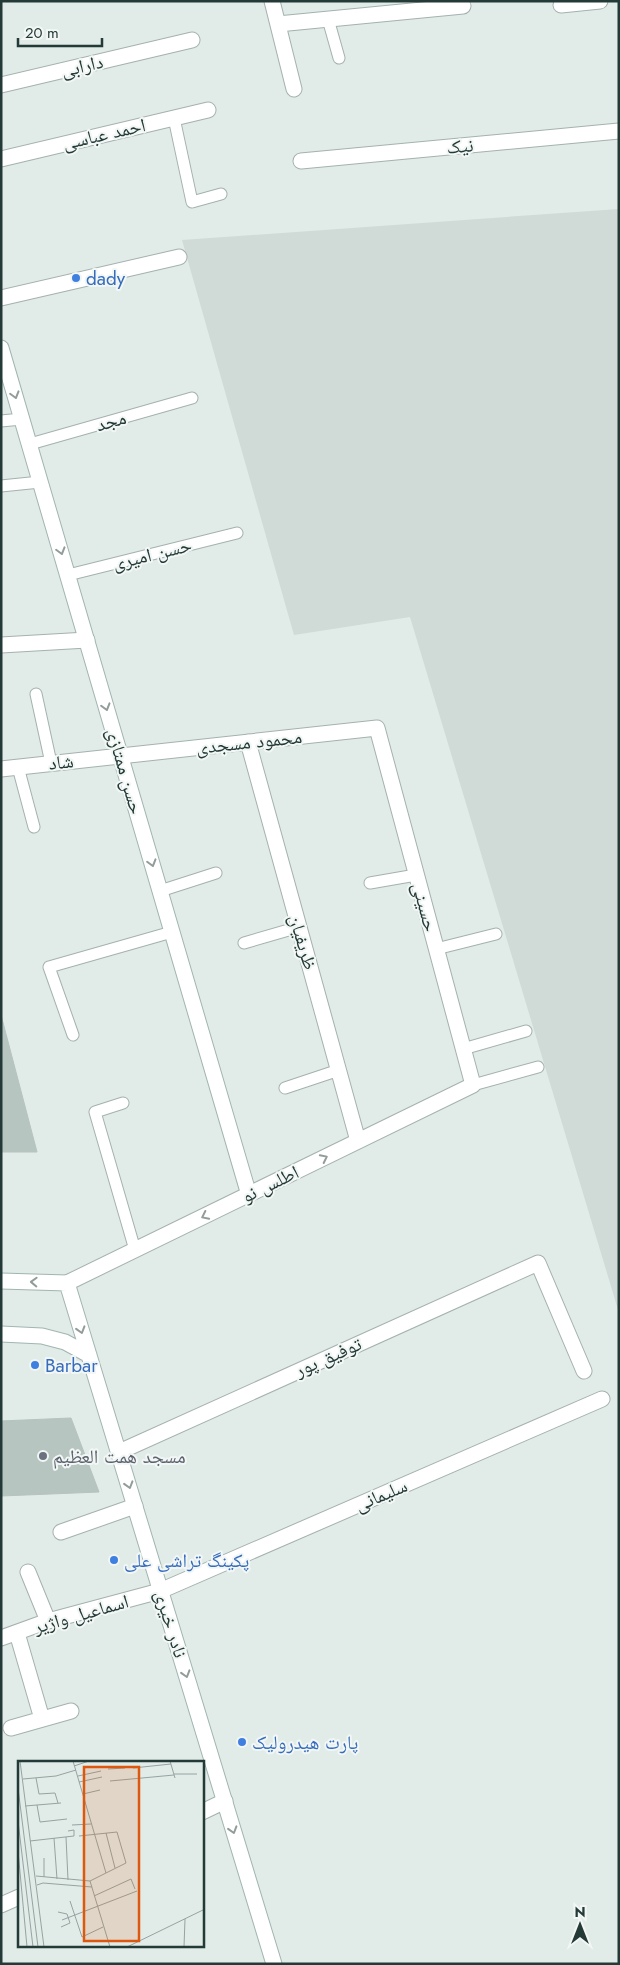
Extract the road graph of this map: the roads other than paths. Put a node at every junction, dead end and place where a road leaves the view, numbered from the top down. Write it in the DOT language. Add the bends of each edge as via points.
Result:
graph roads {
  1 [pos="272,1"];
  2 [pos="600,1"];
  3 [pos="423,5"];
  4 [pos="561,5"];
  5 [pos="463,6"];
  6 [pos="328,19"];
  7 [pos="278,24"];
  8 [pos="192,40"];
  9 [pos="339,58"];
  10 [pos="1,85"];
  11 [pos="294,89"];
  12 [pos="208,110"];
  13 [pos="174,118"];
  14 [pos="619,131"];
  15 [pos="1,159"];
  16 [pos="301,161"];
  17 [pos="221,194"];
  18 [pos="179,257"];
  19 [pos="1,298"];
  20 [pos="1,348"];
  21 [pos="192,398"];
  22 [pos="22,419"];
  23 [pos="1,421"];
  24 [pos="30,444"];
  25 [pos="40,482"];
  26 [pos="1,486"];
  27 [pos="237,534"];
  28 [pos="68,575"];
  29 [pos="87,640"];
  30 [pos="1,645"];
  31 [pos="36,694"];
  32 [pos="377,728"];
  33 [pos="248,742"];
  34 [pos="120,756"];
  35 [pos="51,763"];
  36 [pos="18,767"];
  37 [pos="1,769"];
  38 [pos="34,827"];
  39 [pos="216,873"];
  40 [pos="416,875"];
  41 [pos="370,883"];
  42 [pos="160,891"];
  43 [pos="299,927"];
  44 [pos="172,932"];
  45 [pos="496,934"];
  46 [pos="244,943"];
  47 [pos="436,949"];
  48 [pos="526,1031"];
  49 [pos="73,1034"];
  50 [pos="464,1050"];
  51 [pos="538,1067"];
  52 [pos="339,1070"];
  53 [pos="473,1085"];
  54 [pos="285,1088"];
  55 [pos="123,1103"];
  56 [pos="358,1141"];
  57 [pos="249,1195"];
  58 [pos="135,1250"];
  59 [pos="1,1281"];
  60 [pos="67,1283"];
  61 [pos="1,1334"];
  62 [pos="89,1355"];
  63 [pos="584,1371"];
  64 [pos="602,1399"];
  65 [pos="119,1452"];
  66 [pos="135,1506"];
  67 [pos="61,1532"];
  68 [pos="28,1572"];
  69 [pos="160,1591"];
  70 [pos="48,1622"];
  71 [pos="17,1633"];
  72 [pos="1,1638"];
  73 [pos="71,1711"];
  74 [pos="42,1719"];
  75 [pos="11,1728"];
  76 [pos="225,1801"];
  77 [pos="204,1811"];
  78 [pos="18,1898"];
  79 [pos="1,1906"];
  80 [pos="274,1964"];
  1 -- 7 [label="street"];
  2 -- 4 [label="street"];
  3 -- 5 [label="street"];
  3 -- 6 [label="street"];
  6 -- 7 [label="street"];
  6 -- 9 [label="lane"];
  7 -- 11 [label="street"];
  8 -- 10 [label="street, دارابی"];
  12 -- 13 [label="street, احمد عباسی"];
  13 -- 15 [label="street, احمد عباسی"];
  13 -- 17 [label="lane" via="192,202"];
  14 -- 16 [label="street, نیک"];
  18 -- 19 [label="street"];
  20 -- 22 [label="street, حسن ممتازی, one-way"];
  21 -- 24 [label="lane, مجد"];
  22 -- 23 [label="lane"];
  22 -- 24 [label="street, حسن ممتازی"];
  24 -- 25 [label="street, حسن ممتازی"];
  25 -- 26 [label="lane"];
  25 -- 28 [label="street, حسن ممتازی, one-way"];
  27 -- 28 [label="lane, حسن امیری"];
  28 -- 29 [label="street, حسن ممتازی"];
  29 -- 30 [label="street"];
  29 -- 34 [label="street, حسن ممتازی, one-way"];
  31 -- 35 [label="lane"];
  32 -- 33 [label="street, محمود مسجدی"];
  32 -- 40 [label="street, حسینی"];
  33 -- 34 [label="street, محمود مسجدی"];
  33 -- 43 [label="street, ظریفیان"];
  34 -- 35 [label="street, شاد"];
  34 -- 42 [label="street, حسن ممتازی, one-way"];
  35 -- 36 [label="street, شاد"];
  36 -- 37 [label="street, شاد"];
  36 -- 38 [label="lane"];
  39 -- 42 [label="lane"];
  40 -- 41 [label="lane"];
  40 -- 47 [label="street, حسینی"];
  42 -- 44 [label="street, حسن ممتازی"];
  43 -- 46 [label="lane"];
  43 -- 52 [label="street, ظریفیان"];
  44 -- 49 [label="lane" via="48,967"];
  44 -- 57 [label="street, حسن ممتازی"];
  45 -- 47 [label="lane"];
  47 -- 50 [label="street, حسینی"];
  48 -- 50 [label="lane"];
  50 -- 53 [label="street, حسینی"];
  51 -- 53 [label="lane"];
  52 -- 54 [label="lane"];
  52 -- 56 [label="street, ظریفیان"];
  53 -- 56 [label="street, اطلس نو"];
  55 -- 58 [label="lane" via="95,1112"];
  57 -- 56 [label="street, اطلس نو, one-way"];
  57 -- 58 [label="street, اطلس نو, one-way"];
  58 -- 60 [label="street, اطلس نو"];
  60 -- 59 [label="street, one-way"];
  60 -- 62 [label="street, نادر خیری, one-way"];
  61 -- 62 [label="street" via="42,1336 64,1342"];
  62 -- 65 [label="street, نادر خیری"];
  63 -- 65 [label="street, توفیق پور" via="538,1263"];
  64 -- 69 [label="street, سلیمانی"];
  65 -- 66 [label="street, نادر خیری, one-way"];
  66 -- 67 [label="street"];
  66 -- 69 [label="street, نادر خیری"];
  68 -- 70 [label="street"];
  69 -- 70 [label="street, اسماعیل واژیر"];
  69 -- 76 [label="street, نادر خیری, one-way"];
  70 -- 71 [label="street, اسماعیل واژیر"];
  71 -- 72 [label="street, اسماعیل واژیر"];
  71 -- 74 [label="street"];
  73 -- 74 [label="street"];
  74 -- 75 [label="street"];
  76 -- 77 [label="street"];
  76 -- 80 [label="street, نادر خیری, one-way"];
  78 -- 79 [label="street"];
}
